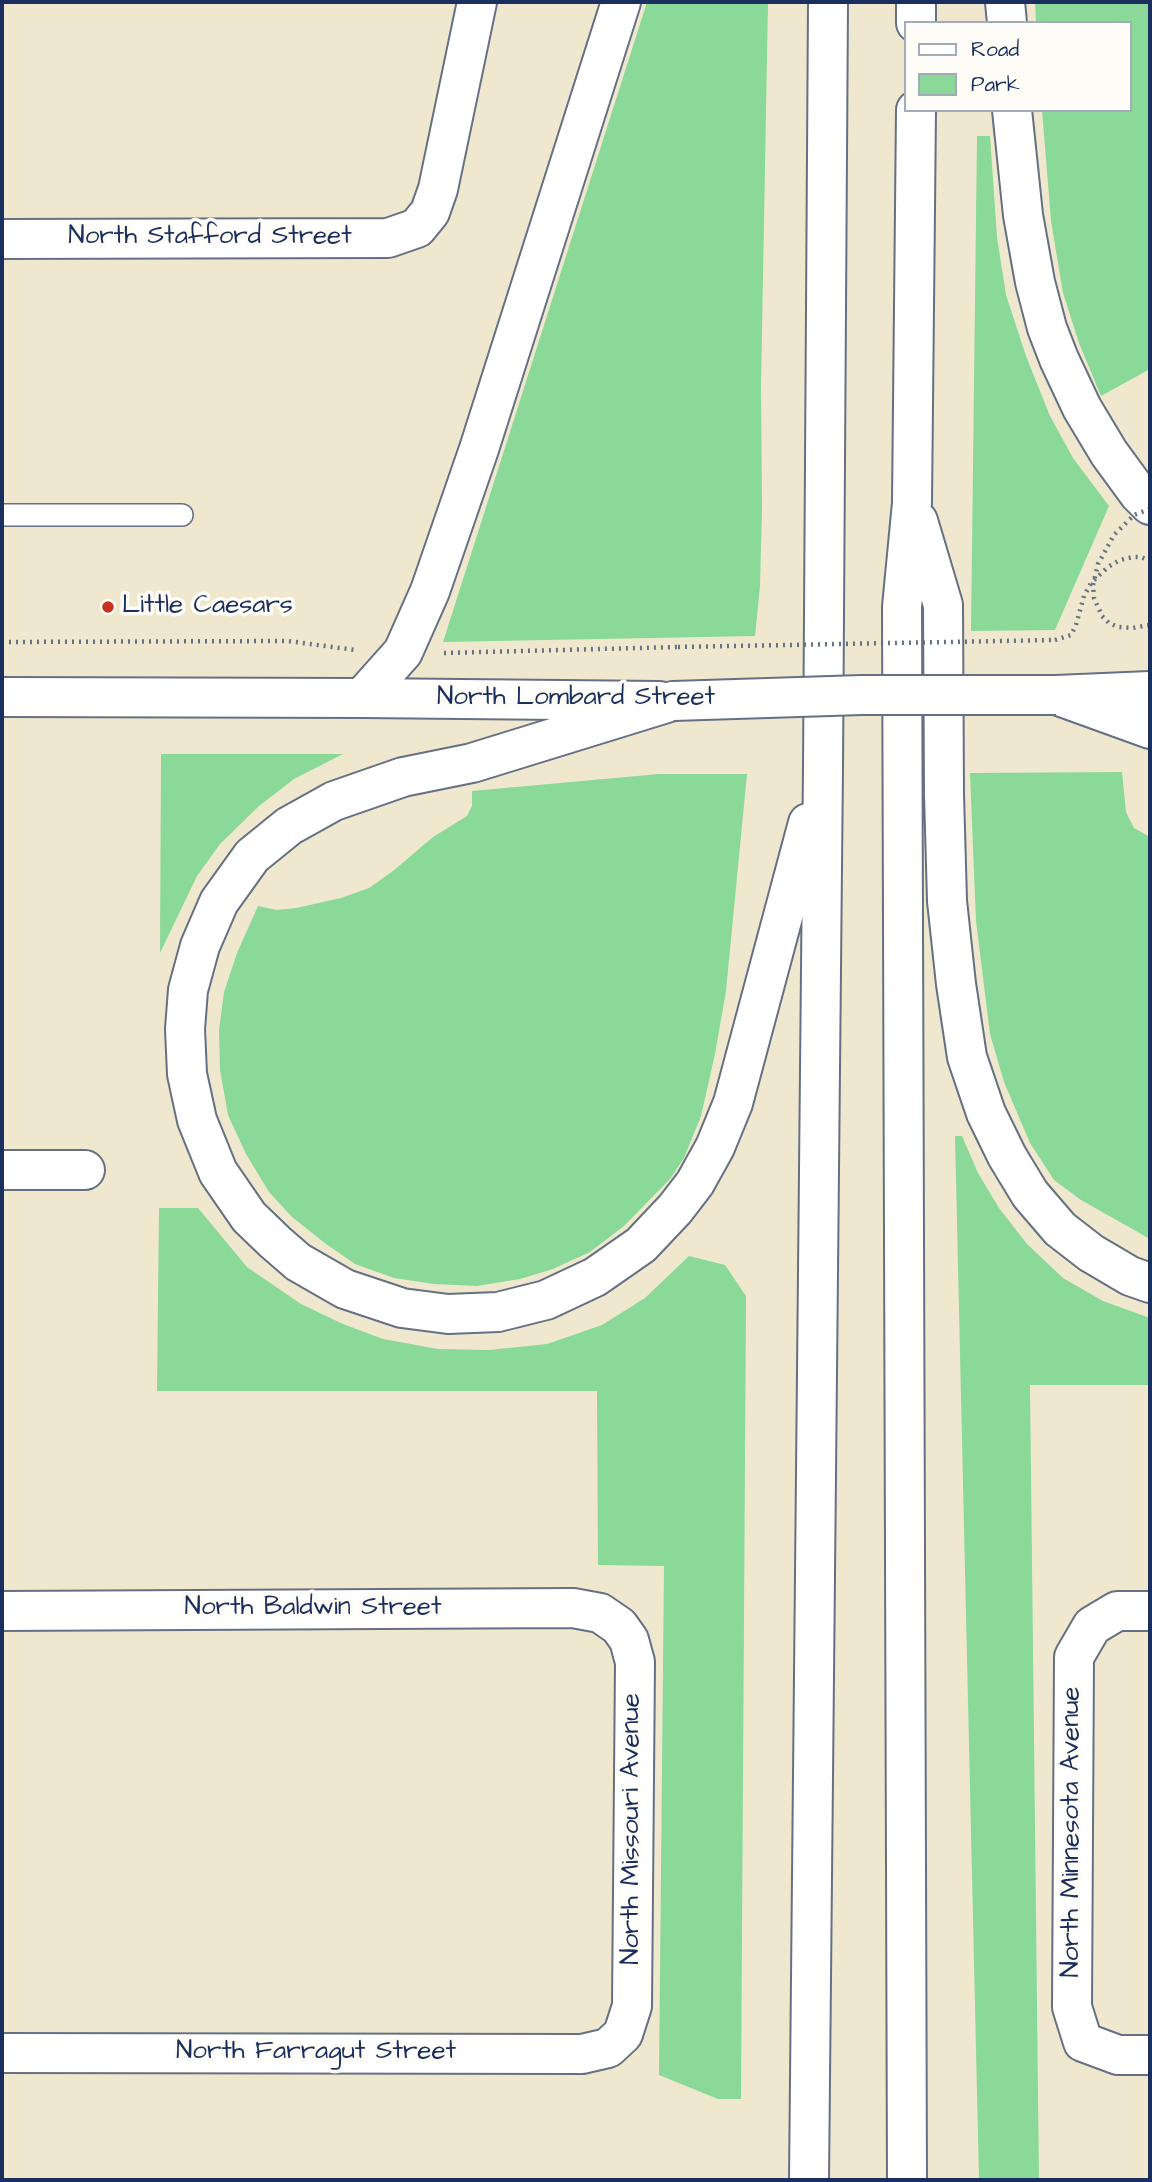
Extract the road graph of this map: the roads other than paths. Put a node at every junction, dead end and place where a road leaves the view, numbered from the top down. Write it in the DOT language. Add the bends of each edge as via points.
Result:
graph roads {
  1 [pos="477,2"];
  2 [pos="621,2"];
  3 [pos="828,2"];
  4 [pos="916,2"];
  5 [pos="1005,2"];
  6 [pos="916,21"];
  7 [pos="1007,21"];
  8 [pos="916,112"];
  9 [pos="1012,112"];
  10 [pos="2,239"];
  11 [pos="912,503"];
  12 [pos="1150,507"];
  13 [pos="2,515"];
  14 [pos="182,515"];
  15 [pos="1150,691"];
  16 [pos="1056,695"];
  17 [pos="2,698"];
  18 [pos="362,698"];
  19 [pos="673,701"];
  20 [pos="1150,729"];
  21 [pos="823,767"];
  22 [pos="2,1170"];
  23 [pos="85,1170"];
  24 [pos="1150,1283"];
  25 [pos="2,1611"];
  26 [pos="1150,1611"];
  27 [pos="619,1626"];
  28 [pos="623,2034"];
  29 [pos="2,2053"];
  30 [pos="1150,2055"];
  31 [pos="808,2180"];
  32 [pos="907,2180"];
  1 -- 10 [label="main road, North Stafford Street" via="438,189 430,212 417,228 388,238"];
  2 -- 18 [label="main road" via="430,591 403,652"];
  3 -- 21 [label="main road"];
  4 -- 6 [label="main road"];
  5 -- 7 [label="main road"];
  8 -- 11 [label="main road"];
  9 -- 12 [label="main road" via="1023,215 1047,328 1082,408"];
  11 -- 24 [label="main road" via="943,605 947,901 967,1057 986,1113 1030,1194 1060,1229 1091,1252"];
  11 -- 32 [label="main road" via="902,607"];
  13 -- 14 [label="lane"];
  15 -- 16 [label="main road, North Lombard Street"];
  16 -- 19 [label="main road, North Lombard Street, bridge"];
  16 -- 20 [label="main road"];
  17 -- 18 [label="main road, North Lombard Street"];
  18 -- 19 [label="main road, North Lombard Street"];
  19 -- 21 [label="main road" via="334,800 289,826 252,856 219,902 188,990 187,1074 197,1120 218,1172 249,1217 298,1262 345,1289 402,1308 447,1314 498,1312 546,1300 596,1277 640,1245 695,1183 733,1103"];
  21 -- 31 [label="main road"];
  22 -- 23 [label="main road"];
  25 -- 27 [label="main road, North Baldwin Street" via="573,1608 600,1613"];
  26 -- 30 [label="main road, North Minnesota Avenue" via="1117,1611 1092,1626 1074,1657 1073,2007 1083,2042 1118,2055"];
  27 -- 28 [label="main road, North Missouri Avenue" via="635,1662 632,2006"];
  28 -- 29 [label="main road, North Farragut Street" via="608,2048 582,2054"];
}
